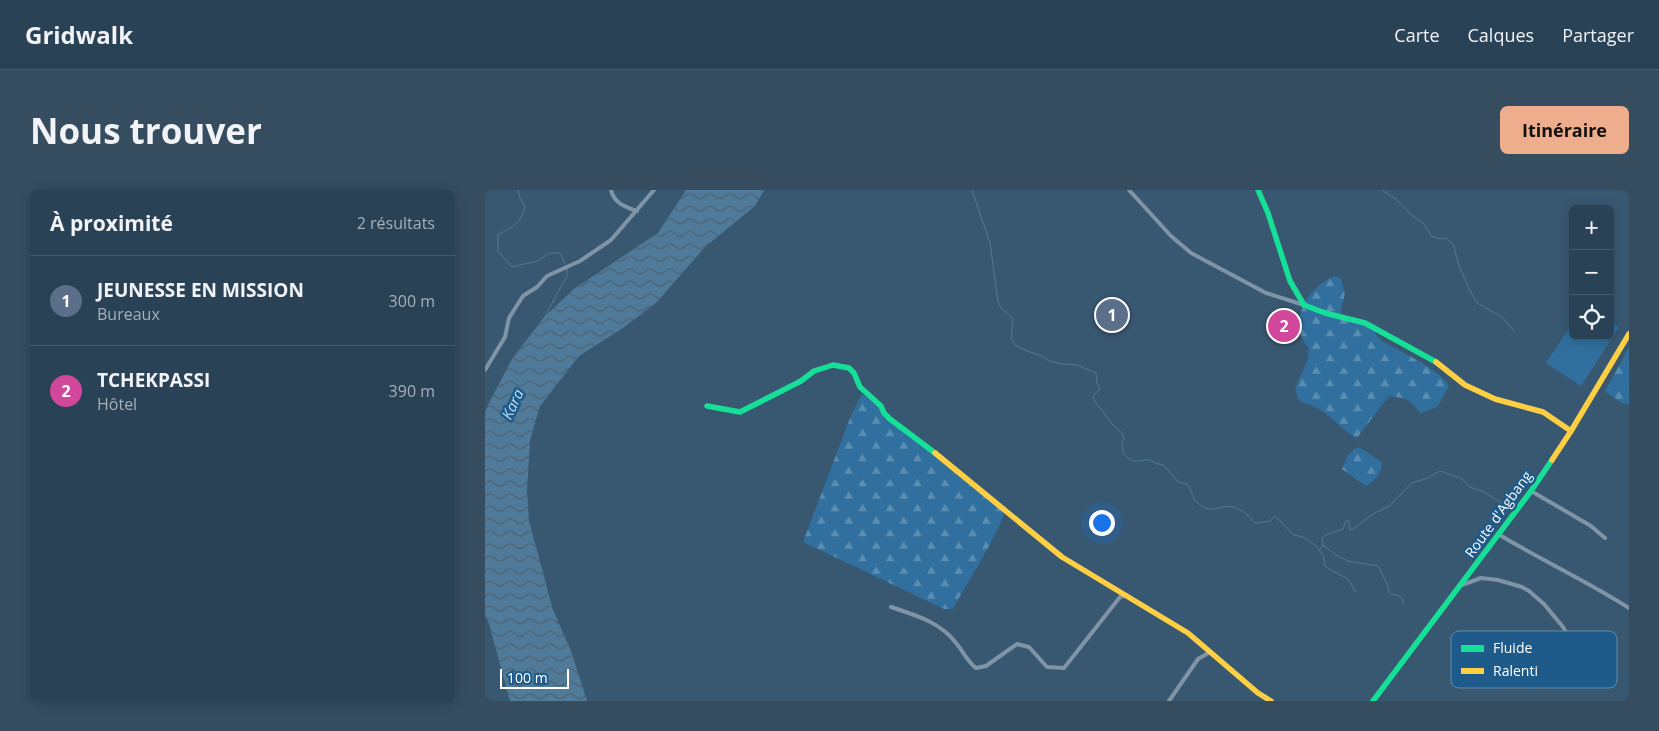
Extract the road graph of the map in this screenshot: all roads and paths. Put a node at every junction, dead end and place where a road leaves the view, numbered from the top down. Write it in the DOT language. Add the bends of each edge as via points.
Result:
graph roads {
  1 [pos="611,190"];
  2 [pos="654,190"];
  3 [pos="1129,190"];
  4 [pos="1258,190"];
  5 [pos="637,211"];
  6 [pos="1304,305"];
  7 [pos="1629,334"];
  8 [pos="486,368"];
  9 [pos="707,406"];
  10 [pos="1571,431"];
  11 [pos="1531,491"];
  12 [pos="1499,534"];
  13 [pos="1605,538"];
  14 [pos="1462,585"];
  15 [pos="1127,595"];
  16 [pos="891,607"];
  17 [pos="1629,608"];
  18 [pos="1565,631"];
  19 [pos="1210,652"];
  20 [pos="1169,701"];
  21 [pos="1271,701"];
  22 [pos="1373,701"];
  1 -- 5 [label="street" via="620,205"];
  2 -- 5 [label="street"];
  3 -- 6 [label="street" via="1171,236 1191,252 1265,293"];
  4 -- 6 [label="street" via="1290,281"];
  5 -- 8 [label="street" via="611,240 581,261 547,276 523,296 512,311 505,336"];
  6 -- 10 [label="street" via="1365,323 1437,363 1465,385 1495,399 1543,412"];
  7 -- 10 [label="street, Route d'Agbang"];
  9 -- 15 [label="street" via="740,412 814,372 833,365 849,368 860,387 890,419 1062,557"];
  10 -- 11 [label="street, Route d'Agbang"];
  11 -- 12 [label="street, Route d'Agbang"];
  11 -- 13 [label="street" via="1591,526"];
  12 -- 14 [label="street, Route d'Agbang"];
  12 -- 17 [label="street"];
  14 -- 18 [label="street" via="1481,578 1522,587 1544,604"];
  14 -- 22 [label="street, Route d'Agbang"];
  15 -- 16 [label="street" via="1120,597 1064,668 1047,667 1029,647 1017,644 986,666 975,668 945,631 929,621"];
  15 -- 19 [label="street" via="1170,621"];
  19 -- 20 [label="street" via="1198,659"];
  19 -- 21 [label="street"];
}
